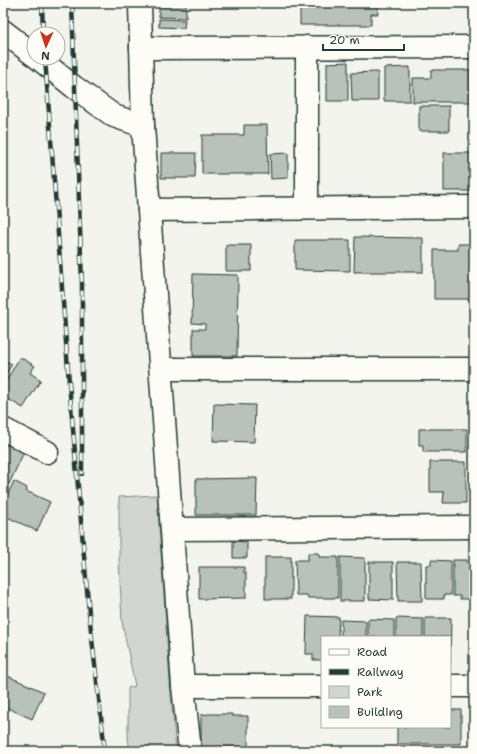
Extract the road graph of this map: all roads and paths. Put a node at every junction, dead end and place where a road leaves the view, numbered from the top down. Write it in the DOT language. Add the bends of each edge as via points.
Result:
graph roads {
  1 [pos="140,3"];
  2 [pos="3,31"];
  3 [pos="307,47"];
  4 [pos="474,47"];
  5 [pos="141,48"];
  6 [pos="26,49"];
  7 [pos="48,66"];
  8 [pos="143,126"];
  9 [pos="307,207"];
  10 [pos="474,207"];
  11 [pos="149,210"];
  12 [pos="161,369"];
  13 [pos="474,369"];
  14 [pos="3,429"];
  15 [pos="47,452"];
  16 [pos="474,527"];
  17 [pos="172,529"];
  18 [pos="183,686"];
  19 [pos="321,686"];
  20 [pos="451,686"];
  21 [pos="474,686"];
  22 [pos="190,751"];
  1 -- 5 [label="street"];
  2 -- 6 [label="street"];
  3 -- 4 [label="street"];
  3 -- 5 [label="street"];
  3 -- 9 [label="street"];
  5 -- 8 [label="street"];
  7 -- 8 [label="street" via="114,116"];
  8 -- 11 [label="street"];
  9 -- 10 [label="street"];
  9 -- 11 [label="street"];
  11 -- 12 [label="street"];
  12 -- 13 [label="street"];
  12 -- 17 [label="street"];
  14 -- 15 [label="street"];
  16 -- 17 [label="street"];
  17 -- 18 [label="street"];
  18 -- 19 [label="street"];
  18 -- 22 [label="street"];
  20 -- 21 [label="street"];
}
